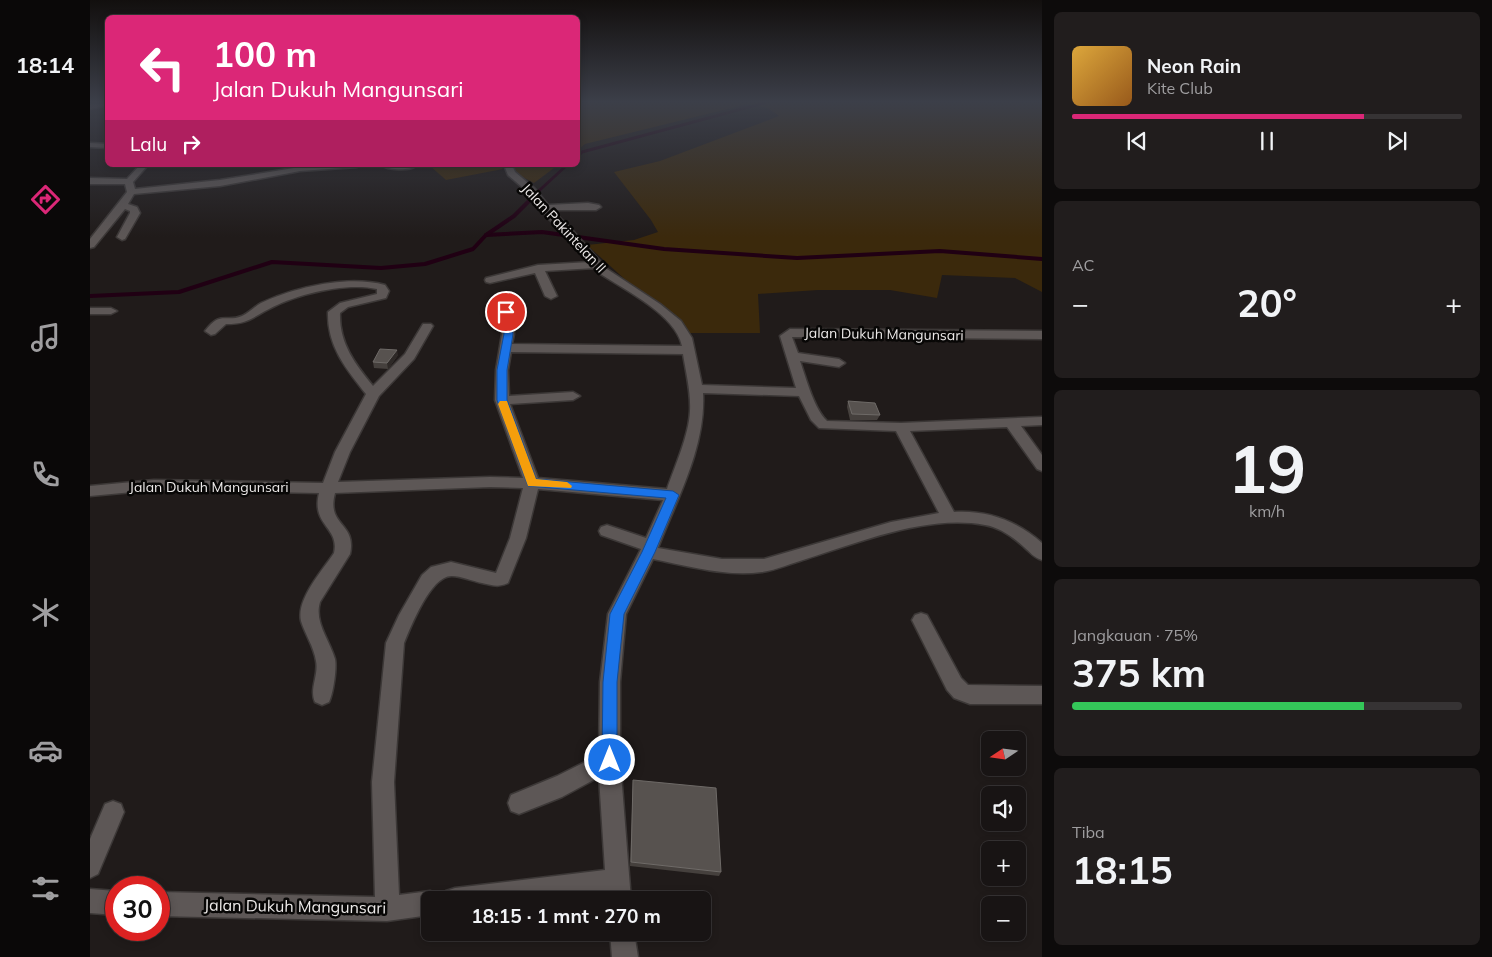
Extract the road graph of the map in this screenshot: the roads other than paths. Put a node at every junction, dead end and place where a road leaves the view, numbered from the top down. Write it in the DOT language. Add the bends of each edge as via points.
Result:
graph roads {
  1 [pos="142,167"];
  2 [pos="319,167"];
  3 [pos="509,167"];
  4 [pos="90,181"];
  5 [pos="129,182"];
  6 [pos="131,192"];
  7 [pos="122,206"];
  8 [pos="596,207"];
  9 [pos="545,208"];
  10 [pos="122,237"];
  11 [pos="90,245"];
  12 [pos="597,265"];
  13 [pos="538,268"];
  14 [pos="490,280"];
  15 [pos="551,296"];
  16 [pos="90,310"];
  17 [pos="111,311"];
  18 [pos="506,312"];
  19 [pos="427,326"];
  20 [pos="211,331"];
  21 [pos="1039,338"];
  22 [pos="507,348"];
  23 [pos="688,350"];
  24 [pos="792,356"];
  25 [pos="839,363"];
  26 [pos="696,389"];
  27 [pos="804,392"];
  28 [pos="373,394"];
  29 [pos="573,396"];
  30 [pos="502,400"];
  31 [pos="1042,421"];
  32 [pos="1011,422"];
  33 [pos="901,427"];
  34 [pos="1042,466"];
  35 [pos="532,483"];
  36 [pos="327,488"];
  37 [pos="90,491"];
  38 [pos="673,495"];
  39 [pos="948,517"];
  40 [pos="607,531"];
  41 [pos="650,549"];
  42 [pos="1042,554"];
  43 [pos="921,620"];
  44 [pos="1042,695"];
  45 [pos="322,696"];
  46 [pos="610,760"];
  47 [pos="519,803"];
  48 [pos="113,812"];
  49 [pos="90,866"];
  50 [pos="618,890"];
  51 [pos="602,891"];
  52 [pos="90,901"];
  53 [pos="105,902"];
  54 [pos="170,904"];
  55 [pos="421,904"];
  56 [pos="387,909"];
  57 [pos="623,941"];
  58 [pos="625,957"];
  1 -- 5 [label="street"];
  2 -- 6 [label="street"];
  3 -- 9 [label="street, Jalan Pakintelan II"];
  4 -- 5 [label="street"];
  5 -- 6 [label="street"];
  6 -- 7 [label="street"];
  7 -- 10 [label="street" via="134,209 135,213"];
  7 -- 11 [label="street"];
  8 -- 9 [label="street"];
  9 -- 12 [label="street, Jalan Pakintelan II"];
  12 -- 13 [label="street"];
  12 -- 23 [label="street, Jalan Pakintelan II" via="677,323 686,338"];
  13 -- 14 [label="street"];
  13 -- 15 [label="street"];
  16 -- 17 [label="street"];
  18 -- 22 [label="street"];
  19 -- 28 [label="street" via="410,356"];
  20 -- 28 [label="street" via="222,320 245,318 304,292 349,284 376,285 384,291 382,296 344,305 335,310 334,318 339,346"];
  21 -- 24 [label="street, Jalan Dukuh Mangunsari" via="796,332 786,336"];
  22 -- 23 [label="street"];
  22 -- 30 [label="street" via="502,370"];
  23 -- 26 [label="street, Jalan Pakintelan II"];
  24 -- 25 [label="street"];
  24 -- 27 [label="street, Jalan Dukuh Mangunsari"];
  26 -- 27 [label="street"];
  26 -- 38 [label="street, Jalan Pakintelan II" via="697,413"];
  27 -- 33 [label="street, Jalan Dukuh Mangunsari" via="818,420 824,425"];
  28 -- 36 [label="street"];
  29 -- 30 [label="street"];
  30 -- 35 [label="street"];
  31 -- 32 [label="street, Jalan Dukuh Mangunsari"];
  32 -- 33 [label="street, Jalan Dukuh Mangunsari"];
  32 -- 34 [label="street"];
  33 -- 39 [label="street"];
  35 -- 36 [label="street, Jalan Dukuh Mangunsari"];
  35 -- 38 [label="street, Jalan Dukuh Mangunsari"];
  35 -- 56 [label="street" via="518,538 503,575 498,580 451,569 433,574 420,592 395,643 383,782"];
  36 -- 37 [label="street, Jalan Dukuh Mangunsari" via="154,485"];
  36 -- 45 [label="street" via="324,510 344,536 344,546 309,610 326,661"];
  38 -- 41 [label="street, Jalan Pakintelan II"];
  39 -- 41 [label="street" via="883,530 764,565 734,566"];
  39 -- 42 [label="street" via="985,519 1010,528"];
  40 -- 41 [label="street"];
  41 -- 46 [label="street, Jalan Pakintelan II" via="617,614 610,682"];
  43 -- 44 [label="street" via="961,692 970,696"];
  46 -- 47 [label="street" via="577,779"];
  46 -- 50 [label="street, Jalan Pakintelan II"];
  48 -- 49 [label="street"];
  50 -- 51 [label="street"];
  52 -- 53 [label="street"];
  54 -- 56 [label="street, Jalan Dukuh Mangunsari"];
  55 -- 56 [label="street, Jalan Dukuh Mangunsari"];
  57 -- 58 [label="street"];
}
